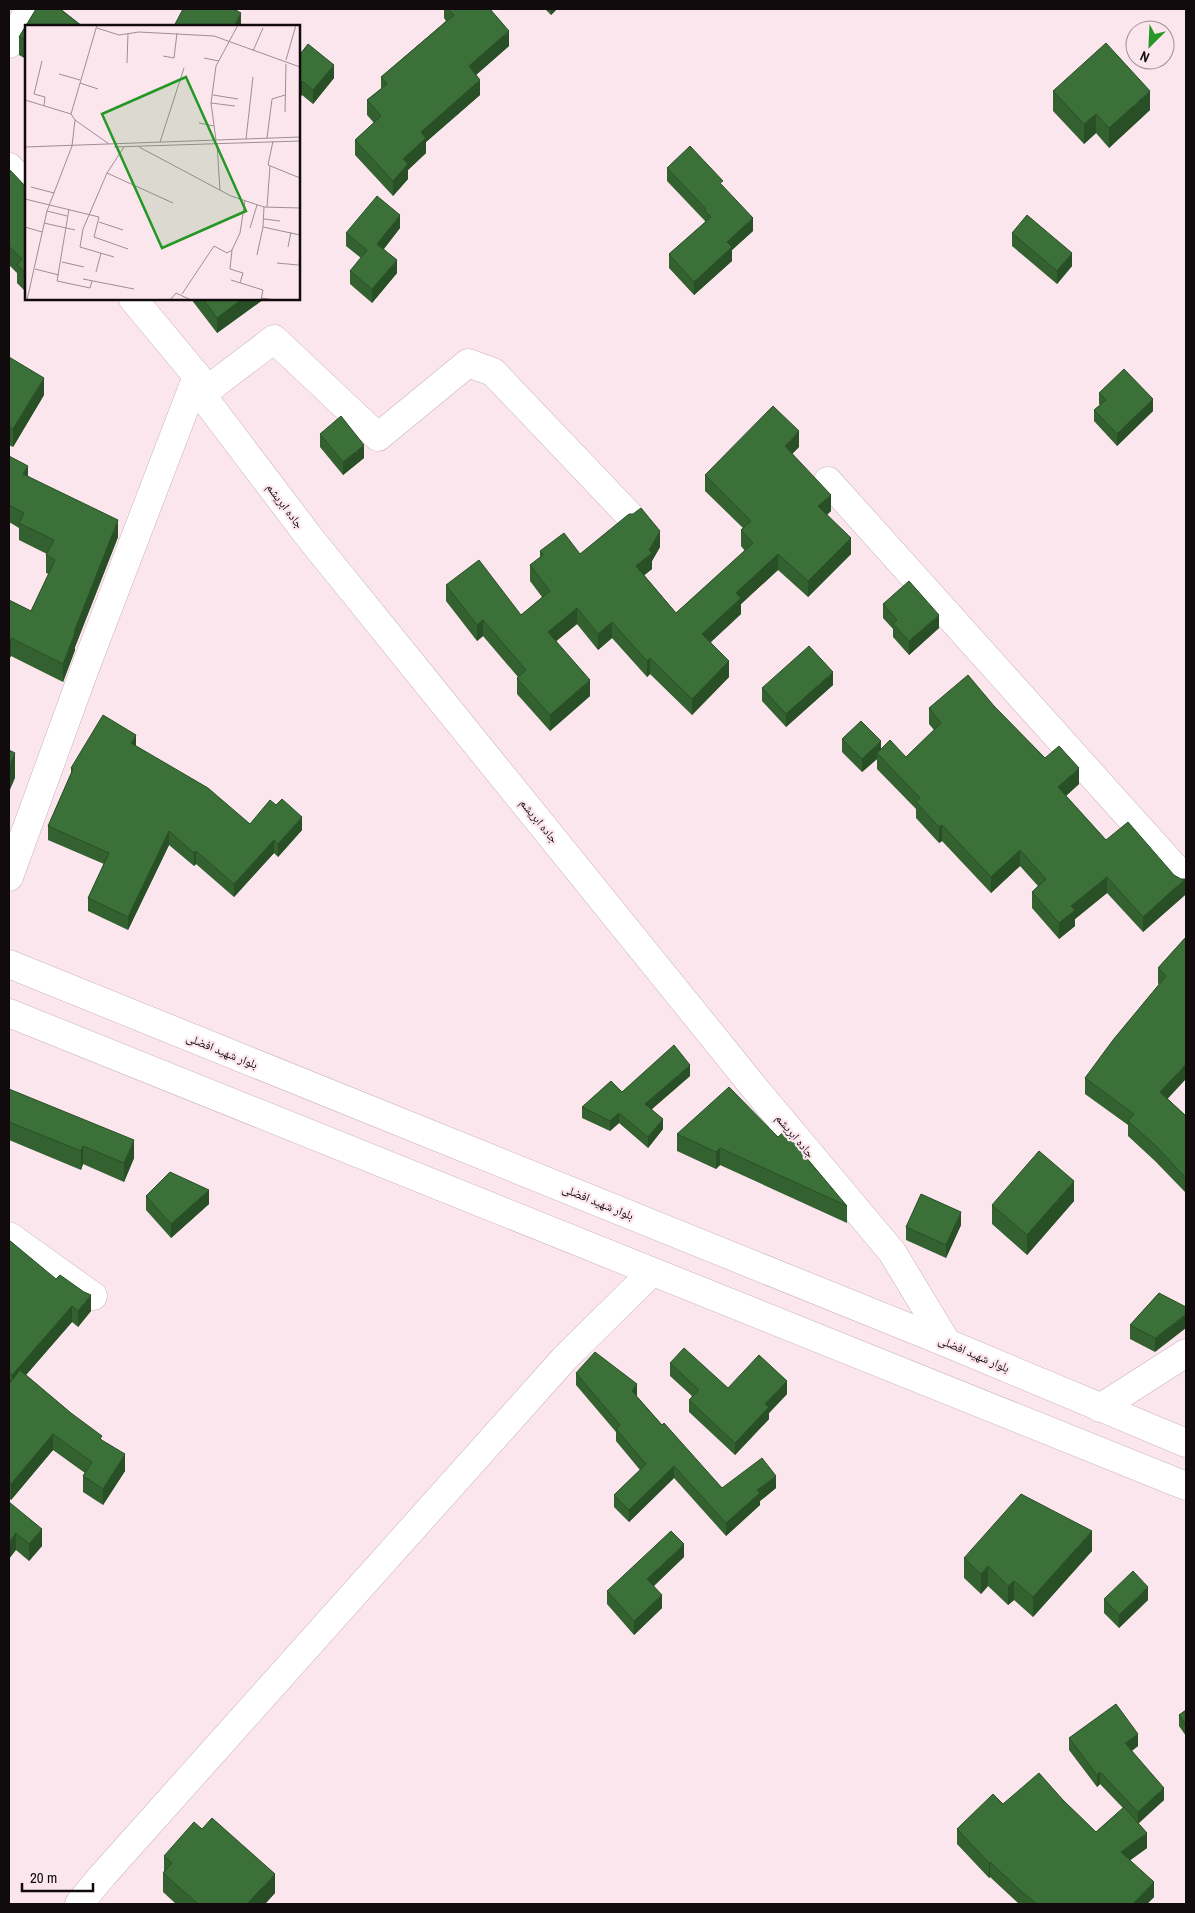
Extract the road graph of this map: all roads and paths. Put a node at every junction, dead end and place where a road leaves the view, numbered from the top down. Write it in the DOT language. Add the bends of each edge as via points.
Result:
graph roads {
  1 [pos="30,9"];
  2 [pos="9,44"];
  3 [pos="9,167"];
  4 [pos="25,184"];
  5 [pos="134,300"];
  6 [pos="200,385"];
  7 [pos="828,481"];
  8 [pos="629,515"];
  9 [pos="9,877"];
  10 [pos="1186,880"];
  11 [pos="9,964"];
  12 [pos="9,1013"];
  13 [pos="175,1032"];
  14 [pos="146,1068"];
  15 [pos="9,1236"];
  16 [pos="652,1272"];
  17 [pos="93,1296"];
  18 [pos="947,1343"];
  19 [pos="1186,1353"];
  20 [pos="1100,1408"];
  21 [pos="1186,1443"];
  22 [pos="1186,1486"];
  23 [pos="79,1904"];
  1 -- 2 [label="main road"];
  3 -- 4 [label="main road"];
  5 -- 6 [label="main road, جاده ابریشم"];
  6 -- 8 [label="main road" via="274,338 378,436 468,363 493,372"];
  6 -- 9 [label="main road" via="84,671"];
  6 -- 18 [label="main road, جاده ابریشم" via="310,538 757,1091 892,1252"];
  7 -- 10 [label="main road"];
  11 -- 13 [label="main road, بلوار شهید افضلی"];
  12 -- 14 [label="main road"];
  13 -- 14 [label="main road"];
  13 -- 18 [label="main road, بلوار شهید افضلی"];
  14 -- 16 [label="main road"];
  15 -- 17 [label="main road"];
  16 -- 22 [label="main road"];
  16 -- 23 [label="main road" via="564,1359"];
  18 -- 20 [label="main road, بلوار شهید افضلی"];
  19 -- 20 [label="main road"];
  20 -- 21 [label="main road, بلوار شهید افضلی"];
}
